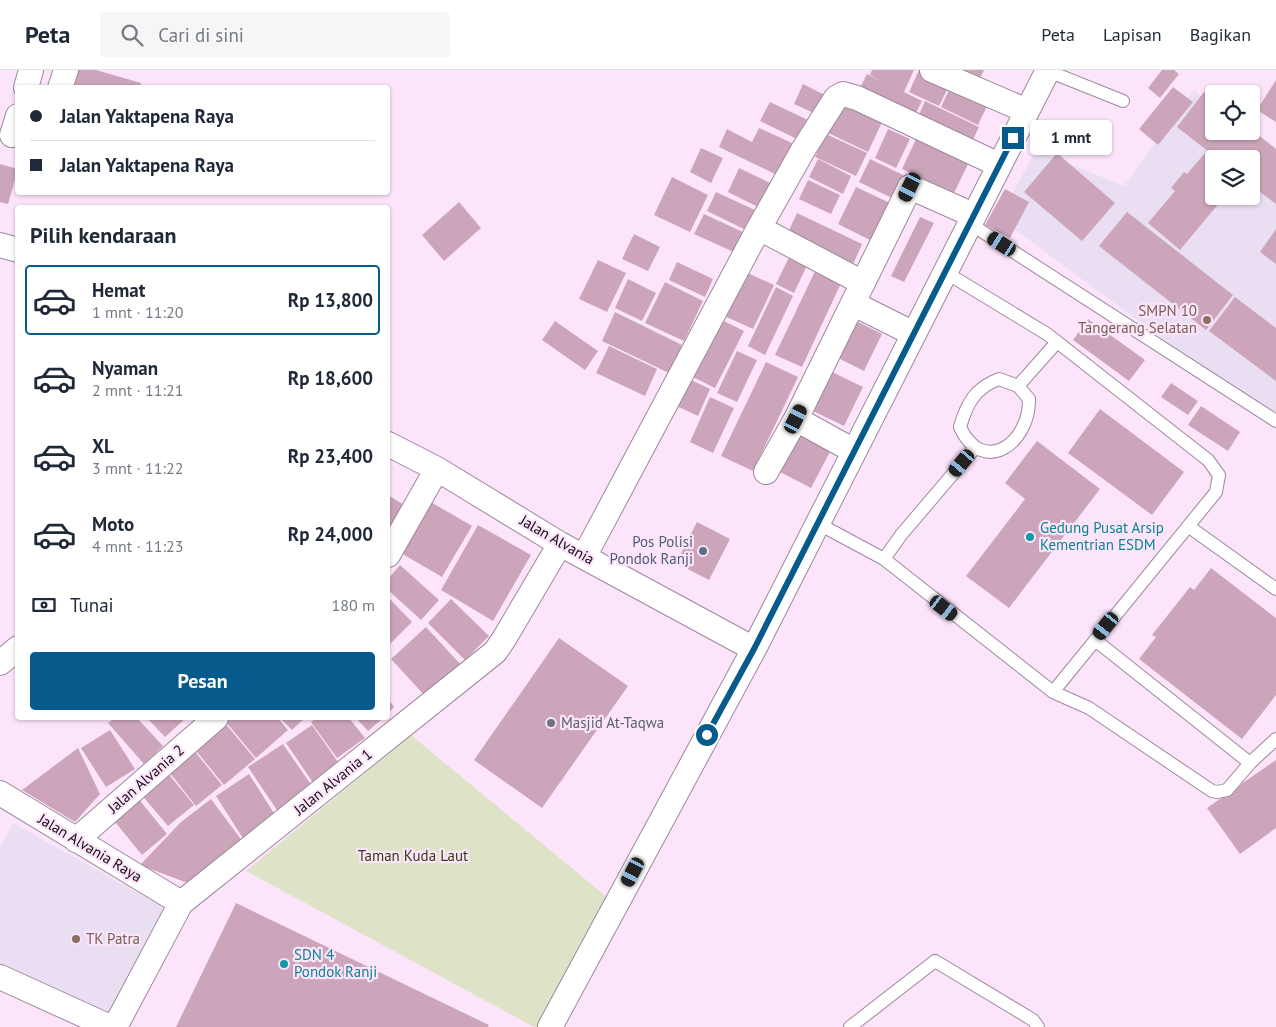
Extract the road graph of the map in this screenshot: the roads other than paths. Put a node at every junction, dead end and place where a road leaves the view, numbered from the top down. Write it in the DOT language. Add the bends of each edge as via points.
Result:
graph roads {
  1 [pos="31,70"];
  2 [pos="66,70"];
  3 [pos="932,70"];
  4 [pos="1048,70"];
  5 [pos="27,85"];
  6 [pos="61,85"];
  7 [pos="1123,101"];
  8 [pos="1027,111"];
  9 [pos="1000,165"];
  10 [pos="971,219"];
  11 [pos="759,228"];
  12 [pos="0,245"];
  13 [pos="15,249"];
  14 [pos="945,272"];
  15 [pos="858,293"];
  16 [pos="914,334"];
  17 [pos="1057,342"];
  18 [pos="1018,386"];
  19 [pos="796,419"];
  20 [pos="1276,421"];
  21 [pos="390,445"];
  22 [pos="975,448"];
  23 [pos="854,451"];
  24 [pos="437,469"];
  25 [pos="766,472"];
  26 [pos="817,523"];
  27 [pos="1188,526"];
  28 [pos="560,544"];
  29 [pos="390,551"];
  30 [pos="584,557"];
  31 [pos="884,559"];
  32 [pos="1276,589"];
  33 [pos="1095,640"];
  34 [pos="754,649"];
  35 [pos="15,650"];
  36 [pos="0,663"];
  37 [pos="1053,692"];
  38 [pos="214,720"];
  39 [pos="1276,739"];
  40 [pos="1250,763"];
  41 [pos="0,793"];
  42 [pos="76,840"];
  43 [pos="181,903"];
  44 [pos="0,977"];
  45 [pos="110,1027"];
  46 [pos="115,1027"];
  47 [pos="550,1027"];
  48 [pos="850,1027"];
  49 [pos="1038,1027"];
  1 -- 5 [label="street"];
  2 -- 6 [label="street"];
  3 -- 8 [label="street"];
  4 -- 7 [label="lane"];
  4 -- 8 [label="street"];
  8 -- 9 [label="street"];
  9 -- 10 [label="street"];
  9 -- 11 [label="street" via="843,94 830,106"];
  10 -- 14 [label="street"];
  10 -- 15 [label="street" via="910,187"];
  10 -- 20 [label="lane"];
  11 -- 15 [label="street"];
  11 -- 30 [label="street"];
  12 -- 13 [label="street"];
  14 -- 16 [label="street"];
  14 -- 17 [label="lane"];
  15 -- 16 [label="street"];
  15 -- 19 [label="street"];
  16 -- 23 [label="street"];
  17 -- 18 [label="lane"];
  17 -- 27 [label="lane" via="1208,460 1219,475 1216,492"];
  18 -- 22 [label="lane" via="1029,399 1030,412 1017,439 1005,448 991,452"];
  18 -- 22 [label="lane" via="1000,379 978,390 960,427 964,437"];
  19 -- 23 [label="street"];
  19 -- 25 [label="street"];
  21 -- 24 [label="street, Jalan Alvania"];
  22 -- 31 [label="lane"];
  23 -- 26 [label="street"];
  24 -- 28 [label="street, Jalan Alvania"];
  24 -- 29 [label="street"];
  26 -- 31 [label="lane"];
  26 -- 34 [label="street"];
  27 -- 32 [label="lane"];
  27 -- 33 [label="lane"];
  28 -- 30 [label="street, Jalan Alvania"];
  28 -- 43 [label="street, Jalan Alvania 1" via="495,652"];
  30 -- 34 [label="street, Jalan Alvania"];
  31 -- 37 [label="lane"];
  33 -- 37 [label="lane"];
  33 -- 40 [label="lane"];
  34 -- 47 [label="street"];
  35 -- 36 [label="street"];
  37 -- 40 [label="lane" via="1089,708 1212,791 1227,790"];
  38 -- 42 [label="street, Jalan Alvania 2"];
  39 -- 40 [label="lane"];
  41 -- 42 [label="street, Jalan Alvania Raya"];
  42 -- 43 [label="street, Jalan Alvania Raya"];
  43 -- 46 [label="street, Jalan Alvania 1"];
  44 -- 45 [label="street"];
  48 -- 49 [label="lane" via="935,961 1034,1020"];
}
